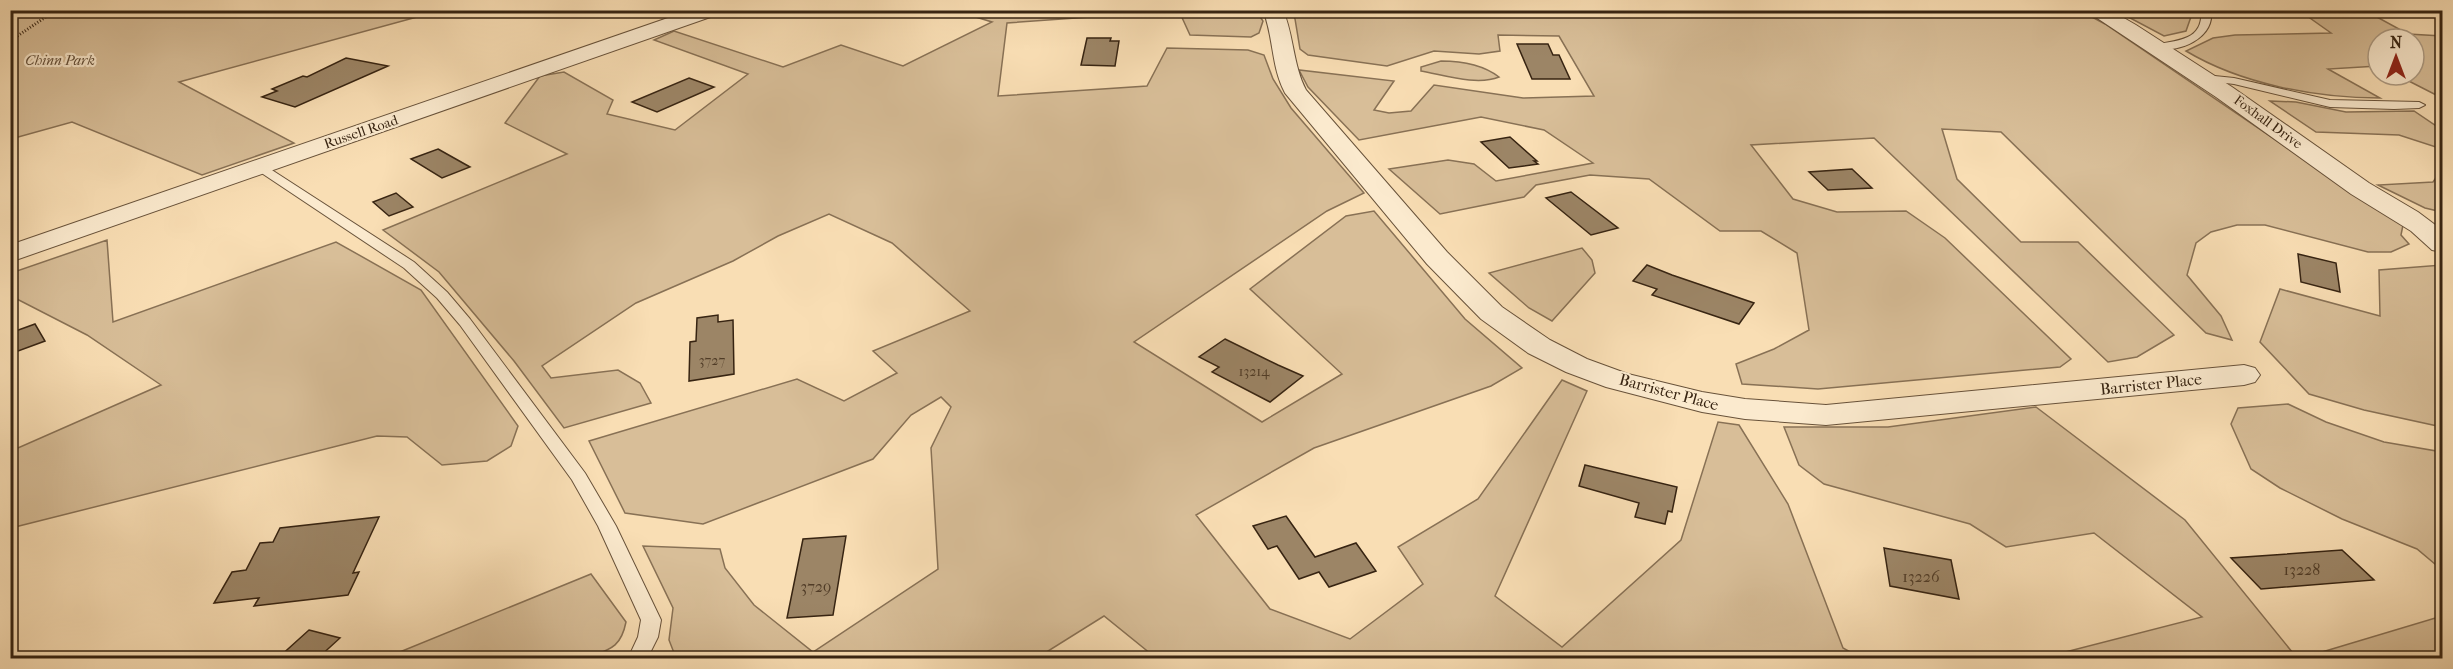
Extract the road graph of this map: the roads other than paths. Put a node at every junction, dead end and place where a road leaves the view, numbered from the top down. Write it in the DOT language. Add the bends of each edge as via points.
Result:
graph roads {
  1 [pos="712,10"];
  2 [pos="1273,10"];
  3 [pos="2096,10"];
  4 [pos="2206,10"];
  5 [pos="2158,46"];
  6 [pos="2205,78"];
  7 [pos="2419,105"];
  8 [pos="261,167"];
  9 [pos="2441,240"];
  10 [pos="10,254"];
  11 [pos="2244,375"];
  12 [pos="641,652"];
  1 -- 8 [label="street, Russell Road"];
  2 -- 11 [label="street, Barrister Place" via="1281,32 1284,66 1296,93 1432,253 1508,327 1575,364 1628,383 1722,406 1776,414 1826,415"];
  3 -- 5 [label="street, Foxhall Drive"];
  4 -- 5 [label="lane" via="2209,21 2202,33"];
  5 -- 6 [label="street, Foxhall Drive"];
  6 -- 7 [label="lane" via="2232,80 2319,103"];
  6 -- 9 [label="street, Foxhall Drive" via="2350,183"];
  8 -- 10 [label="street, Russell Road"];
  8 -- 12 [label="lane" via="409,265 465,322 579,477 607,526 651,620"];
}
